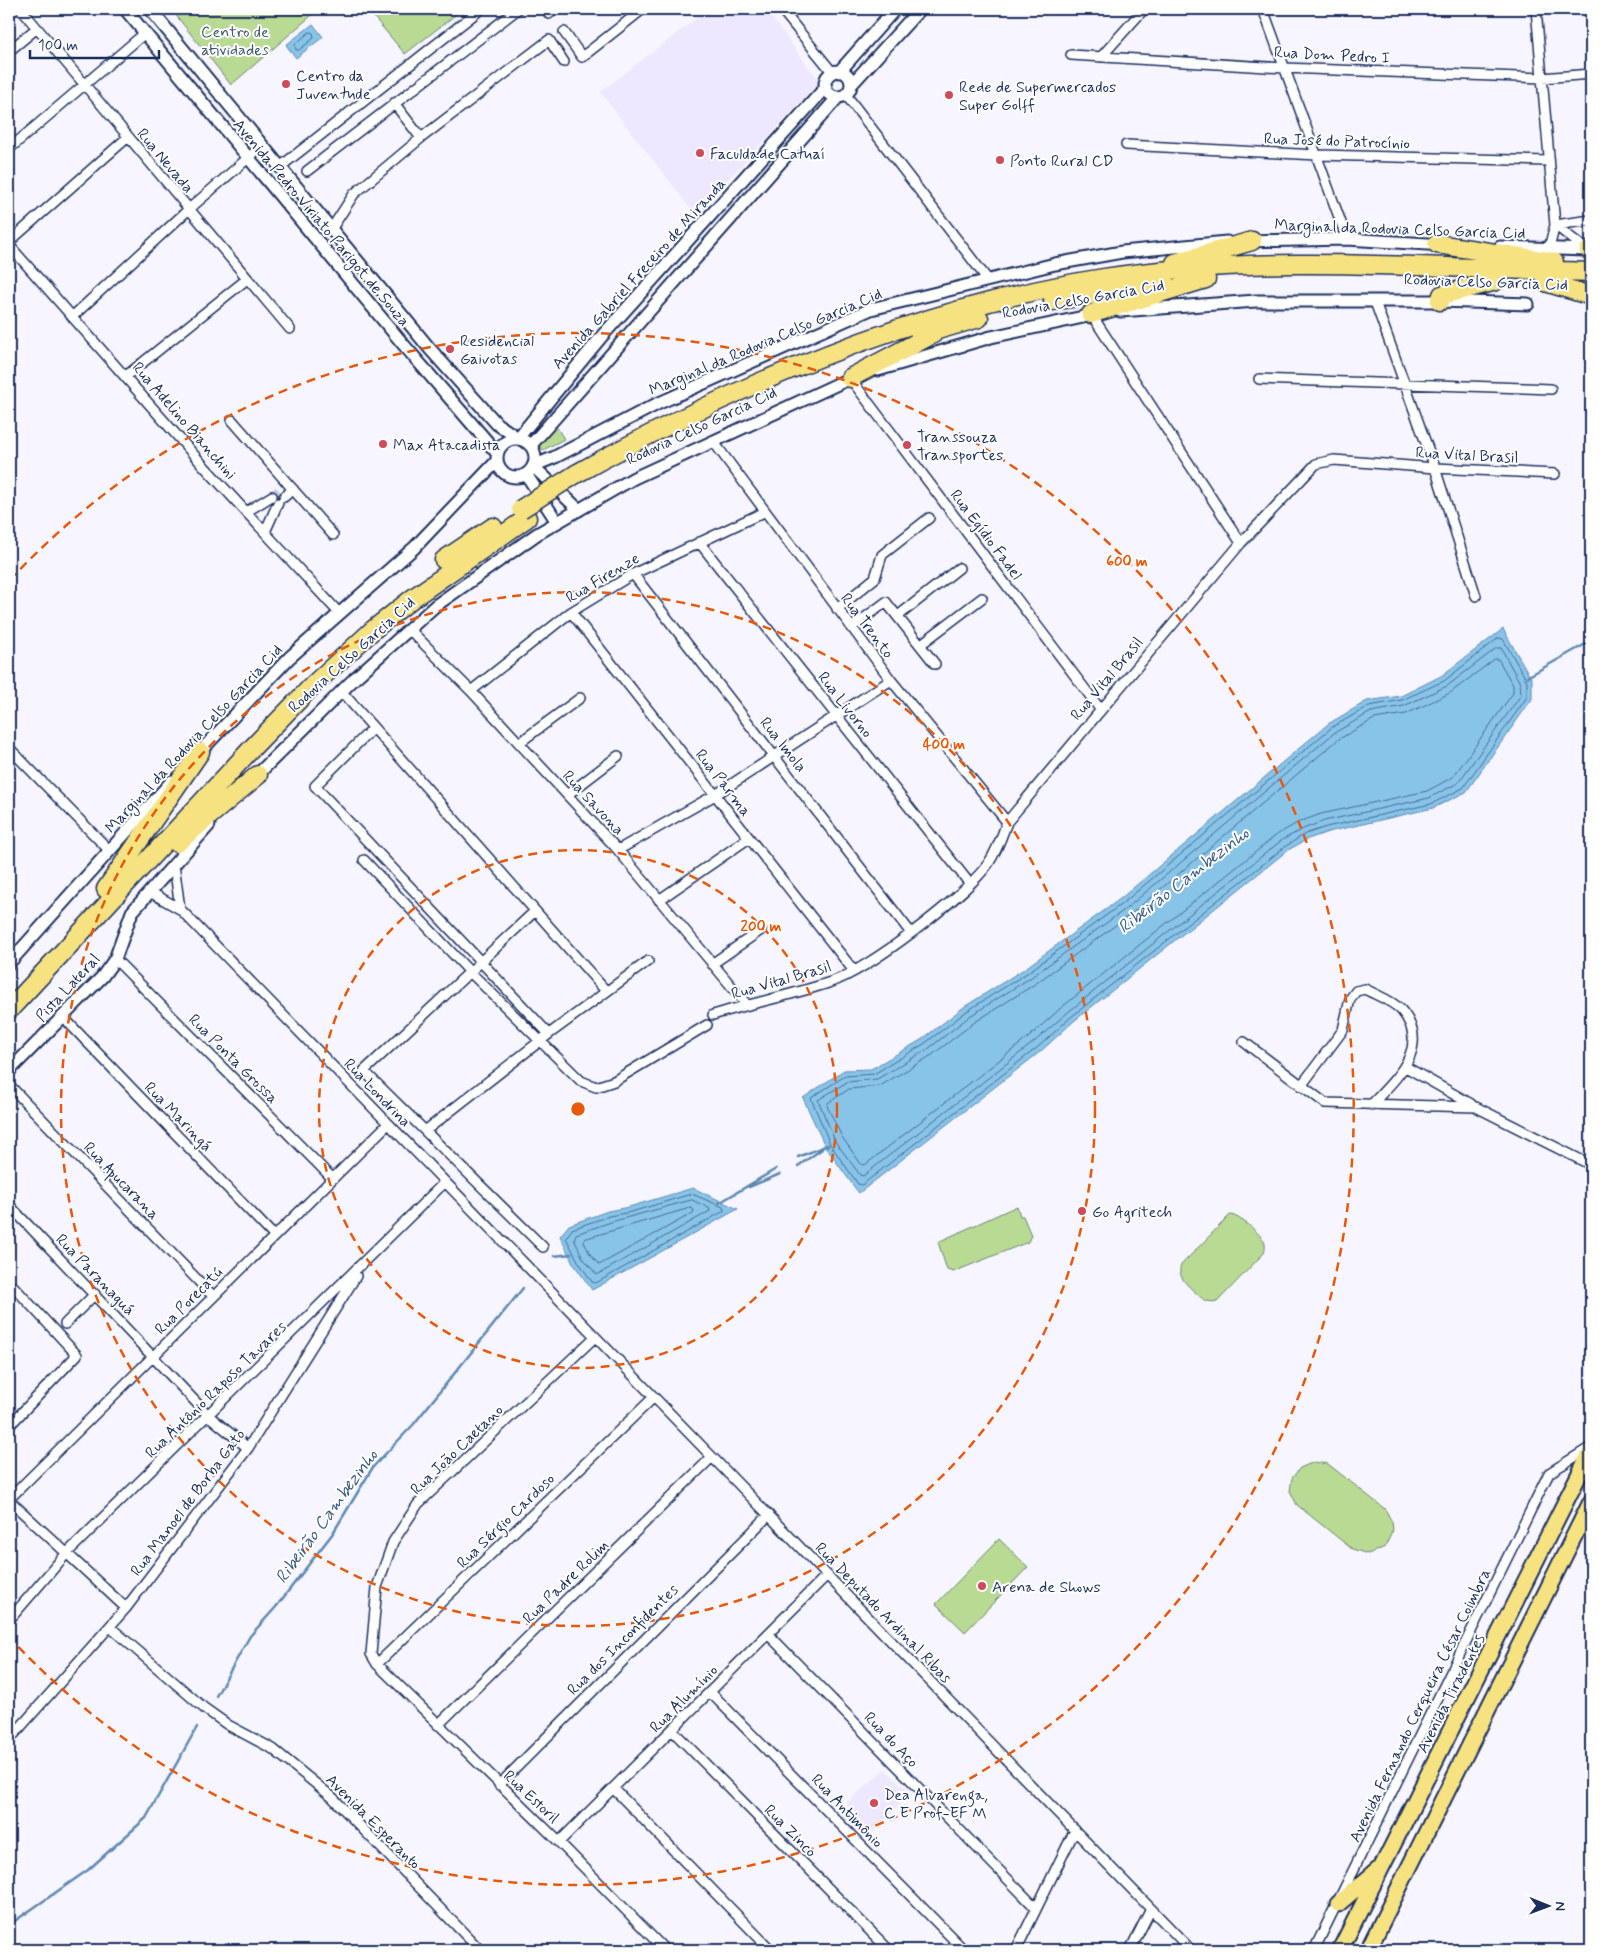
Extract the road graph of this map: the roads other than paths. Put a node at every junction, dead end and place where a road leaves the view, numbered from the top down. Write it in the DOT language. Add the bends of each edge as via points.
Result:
graph roads {
  1 [pos="21,9"];
  2 [pos="125,9"];
  3 [pos="150,9"];
  4 [pos="481,9"];
  5 [pos="518,9"];
  6 [pos="643,9"];
  7 [pos="782,9"];
  8 [pos="895,9"];
  9 [pos="920,9"];
  10 [pos="1144,9"];
  11 [pos="1263,9"];
  12 [pos="1536,9"];
  13 [pos="37,28"];
  14 [pos="564,32"];
  15 [pos="146,33"];
  16 [pos="9,51"];
  17 [pos="1071,55"];
  18 [pos="1101,57"];
  19 [pos="564,62"];
  20 [pos="1284,68"];
  21 [pos="836,72"];
  22 [pos="1591,74"];
  23 [pos="1542,78"];
  24 [pos="83,84"];
  25 [pos="826,87"];
  26 [pos="845,92"];
  27 [pos="394,104"];
  28 [pos="128,137"];
  29 [pos="421,138"];
  30 [pos="1126,145"];
  31 [pos="262,146"];
  32 [pos="9,149"];
  33 [pos="1318,156"];
  34 [pos="248,158"];
  35 [pos="1548,161"];
  36 [pos="280,167"];
  37 [pos="307,171"];
  38 [pos="188,210"];
  39 [pos="1591,220"];
  40 [pos="1555,225"];
  41 [pos="332,228"];
  42 [pos="1347,239"];
  43 [pos="1252,241"];
  44 [pos="9,244"];
  45 [pos="1437,244"];
  46 [pos="1549,248"];
  47 [pos="1589,250"];
  48 [pos="1591,267"];
  49 [pos="1591,272"];
  50 [pos="1136,274"];
  51 [pos="1206,279"];
  52 [pos="248,280"];
  53 [pos="988,280"];
  54 [pos="1496,281"];
  55 [pos="1545,282"];
  56 [pos="1591,284"];
  57 [pos="1591,296"];
  58 [pos="1440,301"];
  59 [pos="1375,302"];
  60 [pos="1528,304"];
  61 [pos="1091,314"];
  62 [pos="72,317"];
  63 [pos="949,326"];
  64 [pos="290,329"];
  65 [pos="403,344"];
  66 [pos="430,348"];
  67 [pos="126,376"];
  68 [pos="850,378"];
  69 [pos="1260,379"];
  70 [pos="1402,383"];
  71 [pos="1552,388"];
  72 [pos="232,420"];
  73 [pos="518,438"];
  74 [pos="713,441"];
  75 [pos="531,445"];
  76 [pos="497,457"];
  77 [pos="1435,468"];
  78 [pos="530,470"];
  79 [pos="1555,474"];
  80 [pos="579,480"];
  81 [pos="290,486"];
  82 [pos="278,496"];
  83 [pos="579,510"];
  84 [pos="246,512"];
  85 [pos="764,512"];
  86 [pos="929,518"];
  87 [pos="557,522"];
  88 [pos="265,532"];
  89 [pos="333,534"];
  90 [pos="699,542"];
  91 [pos="1241,543"];
  92 [pos="959,568"];
  93 [pos="633,574"];
  94 [pos="1476,596"];
  95 [pos="982,598"];
  96 [pos="837,609"];
  97 [pos="571,612"];
  98 [pos="340,614"];
  99 [pos="898,616"];
  100 [pos="409,628"];
  101 [pos="851,628"];
  102 [pos="920,645"];
  103 [pos="935,664"];
  104 [pos="891,680"];
  105 [pos="341,691"];
  106 [pos="471,691"];
  107 [pos="580,698"];
  108 [pos="1100,709"];
  109 [pos="836,715"];
  110 [pos="374,728"];
  111 [pos="519,743"];
  112 [pos="9,748"];
  113 [pos="200,752"];
  114 [pos="618,756"];
  115 [pos="775,756"];
  116 [pos="258,775"];
  117 [pos="567,795"];
  118 [pos="715,795"];
  119 [pos="1007,822"];
  120 [pos="749,838"];
  121 [pos="618,850"];
  122 [pos="110,851"];
  123 [pos="364,860"];
  124 [pos="174,864"];
  125 [pos="970,884"];
  126 [pos="112,890"];
  127 [pos="150,892"];
  128 [pos="659,900"];
  129 [pos="180,909"];
  130 [pos="536,911"];
  131 [pos="761,930"];
  132 [pos="911,933"];
  133 [pos="115,959"];
  134 [pos="9,962"];
  135 [pos="481,962"];
  136 [pos="648,962"];
  137 [pos="712,964"];
  138 [pos="854,971"];
  139 [pos="470,972"];
  140 [pos="606,991"];
  141 [pos="9,993"];
  142 [pos="747,1005"];
  143 [pos="9,1010"];
  144 [pos="714,1015"];
  145 [pos="63,1017"];
  146 [pos="707,1026"];
  147 [pos="549,1034"];
  148 [pos="540,1041"];
  149 [pos="1244,1042"];
  150 [pos="1406,1067"];
  151 [pos="9,1071"];
  152 [pos="9,1085"];
  153 [pos="1301,1086"];
  154 [pos="1371,1105"];
  155 [pos="1476,1106"];
  156 [pos="388,1124"];
  157 [pos="425,1131"];
  158 [pos="1591,1165"];
  159 [pos="332,1178"];
  160 [pos="445,1182"];
  161 [pos="9,1205"];
  162 [pos="274,1236"];
  163 [pos="543,1247"];
  164 [pos="364,1263"];
  165 [pos="9,1293"];
  166 [pos="95,1294"];
  167 [pos="213,1296"];
  168 [pos="555,1296"];
  169 [pos="65,1324"];
  170 [pos="595,1337"];
  171 [pos="154,1355"];
  172 [pos="654,1397"];
  173 [pos="209,1416"];
  174 [pos="9,1426"];
  175 [pos="1591,1447"];
  176 [pos="248,1448"];
  177 [pos="1591,1451"];
  178 [pos="712,1457"];
  179 [pos="9,1500"];
  180 [pos="1591,1502"];
  181 [pos="768,1516"];
  182 [pos="66,1554"];
  183 [pos="827,1575"];
  184 [pos="126,1608"];
  185 [pos="9,1620"];
  186 [pos="110,1627"];
  187 [pos="768,1634"];
  188 [pos="377,1664"];
  189 [pos="710,1692"];
  190 [pos="438,1725"];
  191 [pos="672,1730"];
  192 [pos="9,1740"];
  193 [pos="499,1785"];
  194 [pos="614,1788"];
  195 [pos="1075,1830"];
  196 [pos="559,1842"];
  197 [pos="1383,1866"];
  198 [pos="1338,1904"];
  199 [pos="1036,1908"];
  200 [pos="1151,1909"];
  201 [pos="480,1950"];
  202 [pos="665,1950"];
  203 [pos="772,1950"];
  204 [pos="890,1950"];
  205 [pos="964,1950"];
  206 [pos="1016,1950"];
  207 [pos="1130,1950"];
  208 [pos="1191,1950"];
  209 [pos="1314,1950"];
  210 [pos="1340,1950"];
  211 [pos="1368,1950"];
  1 -- 13 [label="street, Rua Nevada"];
  2 -- 15 [label="street, Avenida Pedro Viriato Parigot de Souza"];
  3 -- 31 [label="street, Avenida Pedro Viriato Parigot de Souza"];
  4 -- 36 [label="street"];
  5 -- 27 [label="street"];
  6 -- 14 [label="street" via="582,57"];
  7 -- 21 [label="street"];
  8 -- 21 [label="street"];
  9 -- 26 [label="street, Avenida Gabriel Freceiro de Miranda"];
  10 -- 18 [label="street"];
  11 -- 20 [label="street"];
  12 -- 23 [label="street"];
  13 -- 16 [label="street"];
  13 -- 24 [label="street, Rua Nevada"];
  15 -- 24 [label="street"];
  15 -- 34 [label="street, Avenida Pedro Viriato Parigot de Souza"];
  17 -- 18 [label="street, Rua Dom Pedro I"];
  18 -- 20 [label="street, Rua Dom Pedro I"];
  19 -- 29 [label="street" via="549,40"];
  20 -- 23 [label="street, Rua Dom Pedro I"];
  20 -- 33 [label="street"];
  21 -- 25 [label="street" via="827,79"];
  21 -- 26 [label="street" via="848,76"];
  22 -- 23 [label="street, Rua Dom Pedro I"];
  23 -- 35 [label="street"];
  24 -- 28 [label="street, Rua Nevada"];
  24 -- 32 [label="street"];
  25 -- 26 [label="street" via="830,94"];
  25 -- 73 [label="street, Avenida Gabriel Freceiro de Miranda" via="602,336"];
  26 -- 53 [label="street"];
  26 -- 75 [label="street, Avenida Gabriel Freceiro de Miranda"];
  27 -- 29 [label="street"];
  27 -- 37 [label="street"];
  28 -- 38 [label="street, Rua Nevada"];
  28 -- 44 [label="street"];
  29 -- 41 [label="street" via="354,194"];
  30 -- 33 [label="street, Rua José do Patrocínio"];
  31 -- 34 [label="street"];
  31 -- 36 [label="street, Avenida Pedro Viriato Parigot de Souza"];
  33 -- 35 [label="street, Rua José do Patrocínio"];
  33 -- 42 [label="street"];
  34 -- 38 [label="street"];
  34 -- 65 [label="street, Avenida Pedro Viriato Parigot de Souza"];
  35 -- 40 [label="street"];
  36 -- 41 [label="street, Avenida Pedro Viriato Parigot de Souza"];
  38 -- 52 [label="street, Rua Nevada"];
  38 -- 62 [label="street"];
  39 -- 40 [label="street"];
  40 -- 46 [label="street"];
  40 -- 47 [label="street"];
  41 -- 66 [label="street, Avenida Pedro Viriato Parigot de Souza"];
  42 -- 43 [label="street, Marginal da Rodovia Celso Garcia Cid"];
  42 -- 45 [label="street, Marginal da Rodovia Celso Garcia Cid"];
  43 -- 50 [label="highway"];
  43 -- 53 [label="street, Marginal da Rodovia Celso Garcia Cid" via="1122,252"];
  44 -- 62 [label="street, Rua Adelino Bianchini"];
  45 -- 46 [label="street, Marginal da Rodovia Celso Garcia Cid"];
  45 -- 48 [label="highway"];
  46 -- 47 [label="street, Marginal da Rodovia Celso Garcia Cid"];
  49 -- 50 [label="highway, Rodovia Celso Garcia Cid" via="1310,264"];
  50 -- 80 [label="highway, Rodovia Celso Garcia Cid" via="1103,278 944,314 874,337 720,401 631,444"];
  51 -- 54 [label="highway, Rodovia Celso Garcia Cid" via="1264,275"];
  51 -- 61 [label="highway"];
  51 -- 63 [label="highway, Rodovia Celso Garcia Cid" via="1068,298"];
  52 -- 64 [label="street, Rua Nevada"];
  52 -- 67 [label="street"];
  53 -- 78 [label="street, Marginal da Rodovia Celso Garcia Cid" via="871,309 657,404"];
  54 -- 55 [label="highway, Rodovia Celso Garcia Cid"];
  54 -- 58 [label="highway" via="1442,295"];
  55 -- 56 [label="highway, Rodovia Celso Garcia Cid"];
  55 -- 57 [label="highway"];
  58 -- 59 [label="street"];
  58 -- 60 [label="street"];
  59 -- 61 [label="street" via="1256,301"];
  59 -- 70 [label="street"];
  61 -- 68 [label="street" via="991,337"];
  61 -- 91 [label="street"];
  62 -- 67 [label="street, Rua Adelino Bianchini"];
  63 -- 68 [label="highway"];
  63 -- 80 [label="highway, Rodovia Celso Garcia Cid" via="831,366"];
  65 -- 66 [label="street" via="410,338"];
  65 -- 76 [label="street, Avenida Pedro Viriato Parigot de Souza"];
  66 -- 73 [label="street, Avenida Pedro Viriato Parigot de Souza" via="497,424"];
  67 -- 84 [label="street, Rua Adelino Bianchini"];
  68 -- 74 [label="street"];
  68 -- 108 [label="street, Rua Egídio Fadel"];
  69 -- 70 [label="street"];
  70 -- 71 [label="street"];
  70 -- 77 [label="street"];
  72 -- 81 [label="street"];
  73 -- 75 [label="street"];
  73 -- 76 [label="street" via="505,442"];
  74 -- 83 [label="street" via="634,478"];
  74 -- 85 [label="street, Rua Trento"];
  75 -- 78 [label="street" via="535,453"];
  76 -- 78 [label="street" via="500,469 510,476 518,477"];
  76 -- 98 [label="street, Marginal da Rodovia Celso Garcia Cid" via="414,548"];
  77 -- 79 [label="street, Rua Vital Brasil"];
  77 -- 91 [label="street, Rua Vital Brasil" via="1334,460 1316,464"];
  77 -- 94 [label="street"];
  78 -- 83 [label="street"];
  78 -- 87 [label="street"];
  80 -- 126 [label="highway, Rodovia Celso Garcia Cid, bridge" via="428,572 332,652 245,738"];
  81 -- 82 [label="street"];
  81 -- 89 [label="street"];
  82 -- 84 [label="street"];
  82 -- 88 [label="street"];
  83 -- 87 [label="street"];
  84 -- 88 [label="street, Rua Adelino Bianchini"];
  85 -- 90 [label="street, Rua Firenze"];
  85 -- 96 [label="street, Rua Trento"];
  86 -- 96 [label="street" via="882,555 875,578"];
  87 -- 100 [label="street" via="435,606"];
  88 -- 98 [label="street, Rua Adelino Bianchini"];
  90 -- 93 [label="street, Rua Firenze"];
  90 -- 109 [label="street, Rua Livorno"];
  91 -- 108 [label="street, Rua Vital Brasil"];
  92 -- 99 [label="street"];
  93 -- 97 [label="street, Rua Firenze"];
  93 -- 115 [label="street, Rua Imola"];
  95 -- 102 [label="street"];
  96 -- 101 [label="street, Rua Trento"];
  97 -- 106 [label="street, Rua Firenze"];
  97 -- 118 [label="street, Rua Parma"];
  98 -- 113 [label="street, Marginal da Rodovia Celso Garcia Cid" via="289,658"];
  99 -- 101 [label="street" via="886,602"];
  99 -- 102 [label="street"];
  100 -- 105 [label="street"];
  100 -- 106 [label="street, Rua Savona"];
  101 -- 104 [label="street, Rua Trento"];
  102 -- 103 [label="street"];
  104 -- 109 [label="street"];
  104 -- 119 [label="street, Rua Trento"];
  105 -- 110 [label="street"];
  105 -- 116 [label="street"];
  106 -- 111 [label="street, Rua Savona"];
  107 -- 111 [label="street"];
  108 -- 119 [label="street, Rua Vital Brasil"];
  109 -- 115 [label="street"];
  109 -- 125 [label="street, Rua Livorno"];
  110 -- 130 [label="street"];
  110 -- 135 [label="street" via="315,786"];
  111 -- 117 [label="street, Rua Savona"];
  112 -- 122 [label="street"];
  113 -- 122 [label="street, Marginal da Rodovia Celso Garcia Cid"];
  113 -- 126 [label="highway"];
  114 -- 117 [label="street"];
  115 -- 118 [label="street"];
  115 -- 132 [label="street, Rua Imola"];
  116 -- 124 [label="street"];
  116 -- 126 [label="highway"];
  117 -- 121 [label="street, Rua Savona"];
  118 -- 120 [label="street, Rua Parma"];
  118 -- 121 [label="street"];
  119 -- 125 [label="street, Rua Vital Brasil" via="988,863"];
  120 -- 128 [label="street"];
  120 -- 138 [label="street, Rua Parma"];
  121 -- 128 [label="street, Rua Savona"];
  122 -- 134 [label="street, Marginal da Rodovia Celso Garcia Cid"];
  123 -- 139 [label="street"];
  124 -- 127 [label="street"];
  124 -- 129 [label="street"];
  125 -- 132 [label="street, Rua Vital Brasil"];
  126 -- 141 [label="highway, Rodovia Celso Garcia Cid"];
  126 -- 143 [label="highway, Rodovia Celso Garcia Cid"];
  127 -- 129 [label="street, Rua Londrina"];
  127 -- 133 [label="street, Pista Lateral" via="132,912"];
  128 -- 137 [label="street, Rua Savona"];
  129 -- 156 [label="street, Rua Londrina"];
  130 -- 135 [label="street"];
  130 -- 140 [label="street"];
  131 -- 137 [label="street"];
  132 -- 138 [label="street, Rua Vital Brasil"];
  133 -- 145 [label="street, Pista Lateral"];
  133 -- 159 [label="street, Rua Ponta Grossa"];
  135 -- 139 [label="street"];
  135 -- 147 [label="street"];
  136 -- 140 [label="street"];
  137 -- 142 [label="street, Rua Savona"];
  138 -- 142 [label="street, Rua Vital Brasil" via="832,982"];
  139 -- 148 [label="street"];
  139 -- 157 [label="street" via="364,1071"];
  140 -- 147 [label="street"];
  142 -- 144 [label="street, Rua Vital Brasil"];
  145 -- 151 [label="street, Pista Lateral"];
  145 -- 162 [label="street, Rua Maringá"];
  146 -- 148 [label="street" via="614,1082 596,1087 581,1081"];
  147 -- 148 [label="street"];
  148 -- 157 [label="street"];
  149 -- 153 [label="street"];
  150 -- 153 [label="street" via="1412,1051 1409,1024 1401,1009 1365,989 1356,991 1350,999 1343,1030"];
  150 -- 154 [label="street"];
  150 -- 155 [label="street"];
  152 -- 167 [label="street, Rua Apucarana"];
  153 -- 154 [label="street" via="1325,1103"];
  154 -- 155 [label="street"];
  155 -- 158 [label="street"];
  156 -- 159 [label="street, Rua Porecatú"];
  156 -- 160 [label="street, Rua Londrina"];
  157 -- 163 [label="street"];
  159 -- 162 [label="street, Rua Porecatú"];
  160 -- 164 [label="street, Rua Antônio Raposo Tavares"];
  160 -- 168 [label="street, Rua Londrina"];
  161 -- 166 [label="street, Rua Paranaguá"];
  162 -- 167 [label="street, Rua Porecatú"];
  164 -- 173 [label="street, Rua Antônio Raposo Tavares"];
  164 -- 176 [label="street, Rua Manoel de Borba Gato"];
  165 -- 174 [label="street" via="14,1287 77,1355"];
  166 -- 169 [label="street"];
  166 -- 171 [label="street, Rua Paranaguá"];
  167 -- 171 [label="street, Rua Porecatú"];
  168 -- 170 [label="street, Rua Deputado Ardinal Ribas"];
  170 -- 172 [label="street, Rua Deputado Ardinal Ribas"];
  170 -- 188 [label="street, Rua João Caetano" via="418,1504 393,1542 376,1587 371,1654"];
  171 -- 173 [label="street, Rua Paranaguá"];
  171 -- 179 [label="street, Rua Porecatú"];
  172 -- 178 [label="street, Rua Deputado Ardinal Ribas"];
  172 -- 188 [label="street, Rua Sérgio Cardoso"];
  173 -- 176 [label="street, Rua Paranaguá"];
  173 -- 182 [label="street, Rua Antônio Raposo Tavares"];
  175 -- 198 [label="street, Avenida Fernando Cerqueira César Coimbra" via="1549,1473"];
  176 -- 184 [label="street, Rua Manoel de Borba Gato"];
  177 -- 197 [label="highway, Avenida Tiradentes"];
  178 -- 181 [label="street, Rua Deputado Ardinal Ribas"];
  178 -- 190 [label="street, Rua Padre Rolim"];
  179 -- 182 [label="street"];
  180 -- 211 [label="highway"];
  181 -- 183 [label="street, Rua Deputado Ardinal Ribas"];
  181 -- 193 [label="street, Rua dos Inconfidentes"];
  182 -- 184 [label="street"];
  182 -- 185 [label="street, Rua Antônio Raposo Tavares"];
  183 -- 187 [label="street, Rua Alumínio"];
  183 -- 195 [label="street, Rua Deputado Ardinal Ribas"];
  184 -- 186 [label="street, Rua Manoel de Borba Gato"];
  186 -- 192 [label="street, Rua Manoel de Borba Gato"];
  186 -- 201 [label="street, Avenida Esperanto" via="210,1712 273,1749 332,1797"];
  187 -- 189 [label="street, Rua Alumínio"];
  187 -- 199 [label="street, Rua do Aço"];
  188 -- 190 [label="street, Rua Estoril"];
  189 -- 191 [label="street, Rua Alumínio"];
  189 -- 205 [label="street, Rua Antimônio"];
  190 -- 193 [label="street, Rua Estoril"];
  191 -- 194 [label="street, Rua Alumínio"];
  191 -- 204 [label="street, Rua Zinco"];
  193 -- 196 [label="street, Rua Estoril"];
  194 -- 196 [label="street, Rua Alumínio"];
  194 -- 203 [label="street"];
  195 -- 199 [label="street"];
  195 -- 200 [label="street, Rua Deputado Ardinal Ribas"];
  196 -- 202 [label="street, Rua Estoril"];
  197 -- 198 [label="highway"];
  197 -- 210 [label="highway, Avenida Tiradentes"];
  198 -- 209 [label="street, Avenida Fernando Cerqueira César Coimbra"];
  199 -- 206 [label="street"];
  200 -- 207 [label="street"];
  200 -- 208 [label="street, Rua Deputado Ardinal Ribas"];
}
